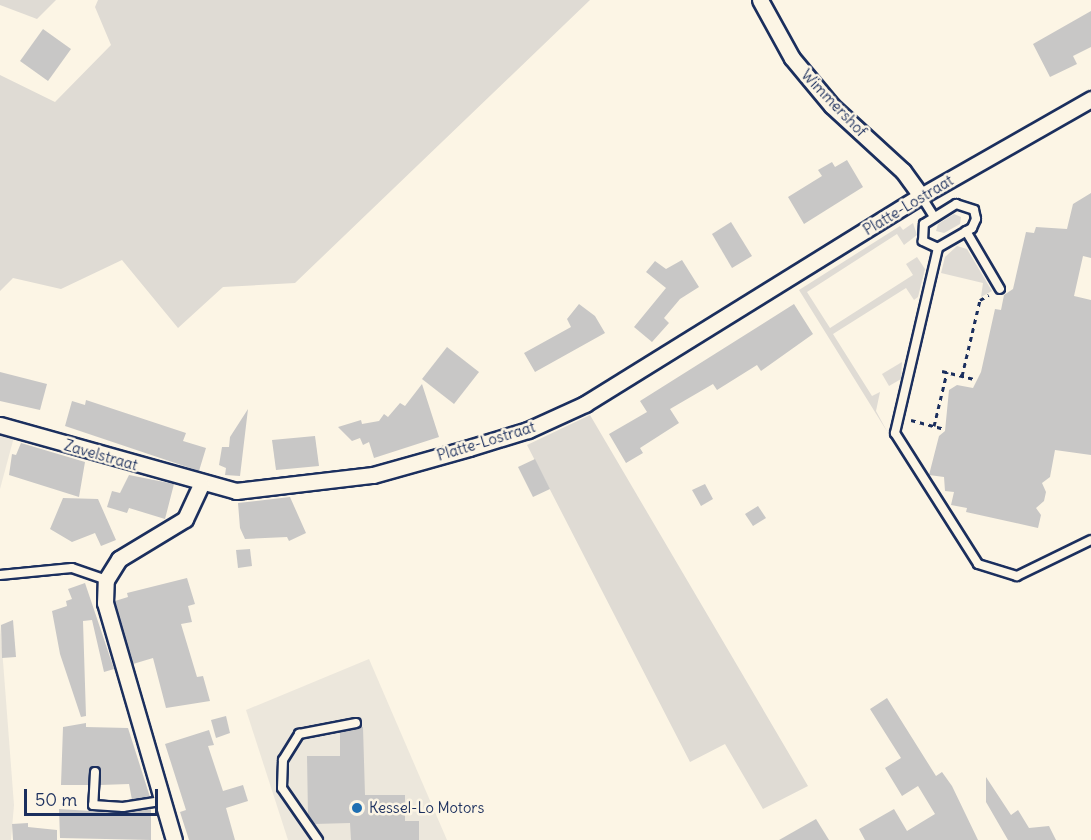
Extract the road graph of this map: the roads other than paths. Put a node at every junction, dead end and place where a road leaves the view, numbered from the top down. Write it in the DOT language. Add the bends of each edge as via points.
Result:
graph roads {
  1 [pos="760,0"];
  2 [pos="1091,99"];
  3 [pos="921,196"];
  4 [pos="934,217"];
  5 [pos="966,231"];
  6 [pos="938,248"];
  7 [pos="1000,289"];
  8 [pos="0,425"];
  9 [pos="201,484"];
  10 [pos="1091,540"];
  11 [pos="0,575"];
  12 [pos="106,580"];
  13 [pos="356,723"];
  14 [pos="96,772"];
  15 [pos="162,801"];
  16 [pos="174,840"];
  17 [pos="318,840"];
  1 -- 3 [label="street, Wimmershof" via="792,58 832,106 903,171"];
  2 -- 3 [label="street, Platte-Lostraat"];
  3 -- 4 [label="lane"];
  3 -- 9 [label="street, Platte-Lostraat" via="585,404 528,430 373,475 236,491"];
  4 -- 5 [label="lane" via="956,204 965,205 974,210 976,219"];
  4 -- 6 [label="lane" via="924,224 923,241"];
  5 -- 6 [label="lane"];
  5 -- 7 [label="lane"];
  6 -- 10 [label="lane" via="895,433 978,564 1017,576"];
  8 -- 9 [label="street, Zavelstraat"];
  9 -- 12 [label="street" via="185,519 119,559"];
  11 -- 12 [label="lane" via="72,568"];
  12 -- 15 [label="street" via="105,603"];
  13 -- 17 [label="lane" via="299,734 283,760 282,788"];
  14 -- 15 [label="lane" via="93,805 123,807"];
  15 -- 16 [label="street"];
}
